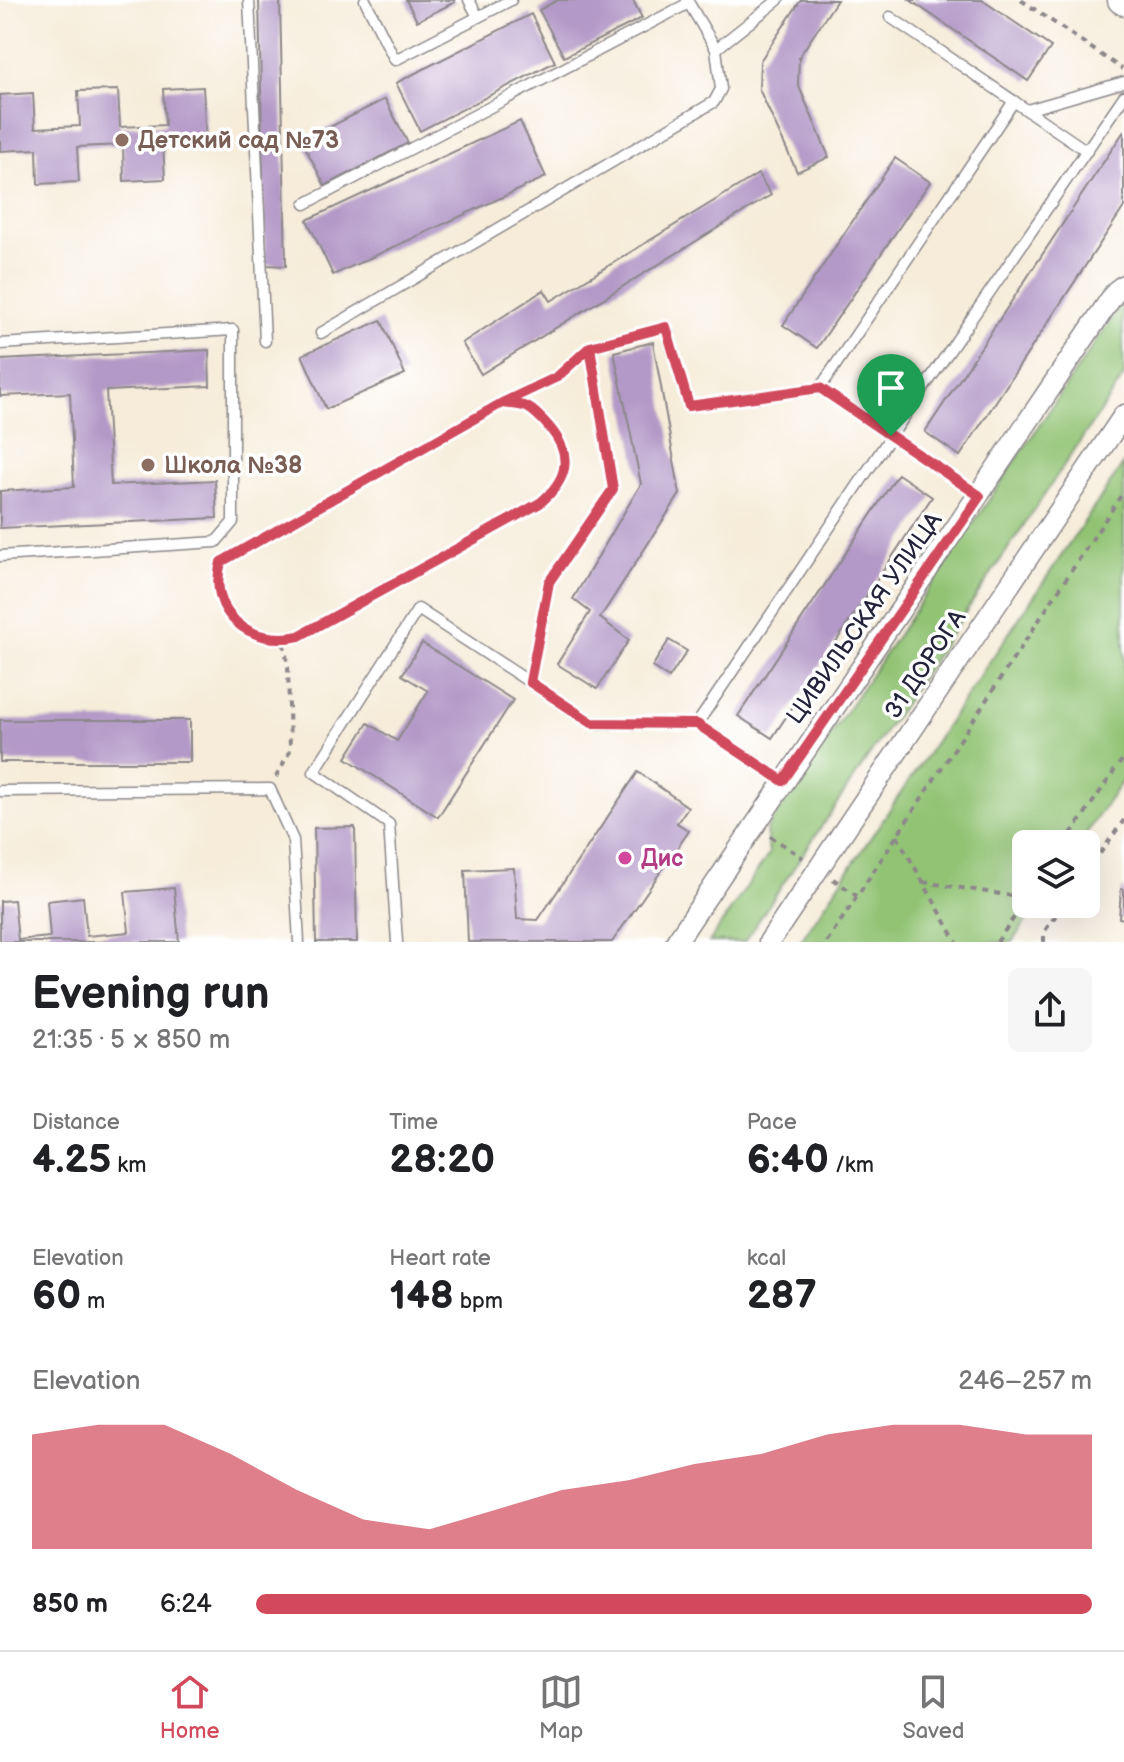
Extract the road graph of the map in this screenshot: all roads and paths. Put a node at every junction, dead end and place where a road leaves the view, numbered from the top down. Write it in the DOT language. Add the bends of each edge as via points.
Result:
graph roads {
  1 [pos="249,0"];
  2 [pos="365,0"];
  3 [pos="469,0"];
  4 [pos="511,0"];
  5 [pos="778,0"];
  6 [pos="1021,0"];
  7 [pos="688,2"];
  8 [pos="478,17"];
  9 [pos="890,17"];
  10 [pos="716,49"];
  11 [pos="1124,70"];
  12 [pos="1124,82"];
  13 [pos="1124,96"];
  14 [pos="1014,101"];
  15 [pos="1027,110"];
  16 [pos="1087,151"];
  17 [pos="305,204"];
  18 [pos="1124,285"];
  19 [pos="321,333"];
  20 [pos="265,341"];
  21 [pos="0,344"];
  22 [pos="590,347"];
  23 [pos="820,388"];
  24 [pos="502,403"];
  25 [pos="1124,415"];
  26 [pos="891,436"];
  27 [pos="1124,491"];
  28 [pos="980,496"];
  29 [pos="0,556"];
  30 [pos="283,640"];
  31 [pos="530,682"];
  32 [pos="697,724"];
  33 [pos="1124,757"];
  34 [pos="783,781"];
  35 [pos="270,789"];
  36 [pos="0,791"];
  37 [pos="1124,820"];
  38 [pos="754,825"];
  39 [pos="1074,830"];
  40 [pos="897,836"];
  41 [pos="1100,853"];
  42 [pos="819,869"];
  43 [pos="923,882"];
  44 [pos="857,896"];
  45 [pos="1012,897"];
  46 [pos="1013,918"];
  47 [pos="1054,918"];
  48 [pos="299,942"];
  49 [pos="397,942"];
  50 [pos="676,942"];
  51 [pos="769,942"];
  52 [pos="827,942"];
  53 [pos="957,942"];
  54 [pos="997,942"];
  55 [pos="1044,942"];
  1 -- 20 [label="lane"];
  2 -- 8 [label="lane" via="395,60"];
  3 -- 8 [label="lane"];
  4 -- 8 [label="lane"];
  5 -- 10 [label="lane"];
  6 -- 11 [label="path"];
  7 -- 10 [label="lane"];
  7 -- 17 [label="lane"];
  9 -- 14 [label="lane"];
  10 -- 19 [label="lane" via="721,89 714,102"];
  12 -- 15 [label="lane"];
  13 -- 16 [label="lane"];
  14 -- 15 [label="lane"];
  14 -- 23 [label="lane"];
  15 -- 16 [label="lane"];
  16 -- 26 [label="lane"];
  18 -- 28 [label="street, ЦИВИЛЬСКАЯ УЛИЦА"];
  21 -- 29 [label="lane" via="233,330 233,522 216,542"];
  22 -- 23 [label="lane" via="666,327 689,406"];
  22 -- 24 [label="path" via="557,377"];
  22 -- 31 [label="lane" via="613,489 549,582"];
  23 -- 26 [label="lane"];
  24 -- 30 [label="path" via="528,408 558,439 564,473 554,492 299,636"];
  24 -- 30 [label="path" via="221,562 216,578 220,600 238,624 259,637"];
  25 -- 42 [label="street, 31 ДОРОГА"];
  26 -- 28 [label="lane"];
  26 -- 32 [label="lane"];
  27 -- 40 [label="path"];
  28 -- 34 [label="street, ЦИВИЛЬСКАЯ УЛИЦА"];
  30 -- 35 [label="path" via="290,751"];
  31 -- 32 [label="lane" via="592,723"];
  31 -- 49 [label="lane" via="418,609 314,772 389,824"];
  32 -- 34 [label="lane"];
  33 -- 39 [label="path"];
  34 -- 38 [label="street, ЦИВИЛЬСКАЯ УЛИЦА"];
  35 -- 36 [label="lane"];
  35 -- 48 [label="lane" via="293,840"];
  37 -- 41 [label="path"];
  38 -- 42 [label="path"];
  38 -- 50 [label="street, ЦИВИЛЬСКАЯ УЛИЦА"];
  40 -- 43 [label="path"];
  40 -- 44 [label="path"];
  42 -- 44 [label="path"];
  42 -- 51 [label="street, 31 ДОРОГА"];
  43 -- 45 [label="path"];
  43 -- 53 [label="path"];
  44 -- 52 [label="path"];
  46 -- 54 [label="path"];
  47 -- 55 [label="path"];
}
